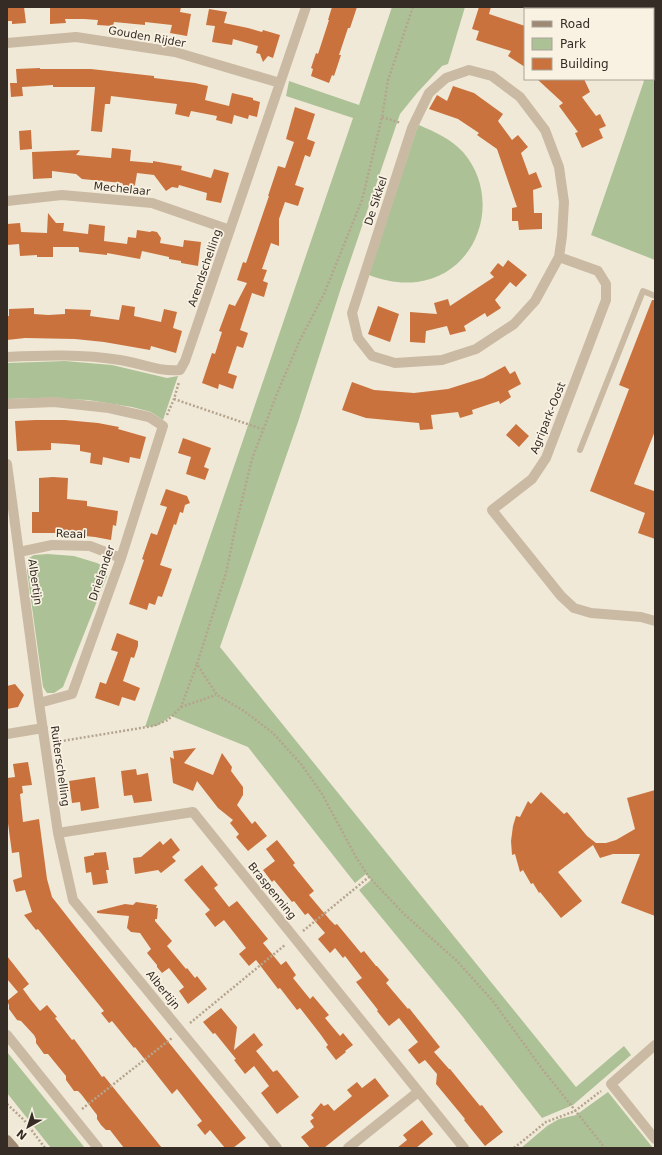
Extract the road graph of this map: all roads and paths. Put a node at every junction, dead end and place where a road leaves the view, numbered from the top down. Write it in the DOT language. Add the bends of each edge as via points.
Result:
graph roads {
  1 [pos="306,7"];
  2 [pos="413,7"];
  3 [pos="7,43"];
  4 [pos="280,83"];
  5 [pos="382,117"];
  6 [pos="412,128"];
  7 [pos="7,201"];
  8 [pos="230,230"];
  9 [pos="559,256"];
  10 [pos="655,296"];
  11 [pos="7,357"];
  12 [pos="180,370"];
  13 [pos="174,399"];
  14 [pos="7,404"];
  15 [pos="163,426"];
  16 [pos="263,429"];
  17 [pos="580,450"];
  18 [pos="7,464"];
  19 [pos="19,552"];
  20 [pos="120,558"];
  21 [pos="655,621"];
  22 [pos="197,664"];
  23 [pos="216,695"];
  24 [pos="39,703"];
  25 [pos="181,707"];
  26 [pos="43,728"];
  27 [pos="7,734"];
  28 [pos="45,744"];
  29 [pos="58,833"];
  30 [pos="369,877"];
  31 [pos="295,938"];
  32 [pos="181,1031"];
  33 [pos="7,1035"];
  34 [pos="655,1045"];
  35 [pos="611,1084"];
  36 [pos="418,1092"];
  37 [pos="7,1104"];
  38 [pos="575,1110"];
  39 [pos="72,1116"];
  40 [pos="655,1139"];
  41 [pos="7,1140"];
  42 [pos="14,1148"];
  43 [pos="45,1148"];
  44 [pos="98,1148"];
  45 [pos="277,1148"];
  46 [pos="348,1148"];
  47 [pos="464,1148"];
  48 [pos="514,1148"];
  49 [pos="605,1148"];
  1 -- 4 [label="street, Arendschelling"];
  2 -- 5 [label="path" via="388,80"];
  3 -- 4 [label="street, Gouden Rijder" via="76,37 175,52"];
  4 -- 8 [label="street, Arendschelling"];
  5 -- 6 [label="path"];
  5 -- 16 [label="path" via="362,200 324,294 300,340"];
  6 -- 9 [label="street, De Sikkel" via="429,93 446,78 468,70 492,76 520,97 545,130 559,167 564,202"];
  6 -- 9 [label="street, De Sikkel" via="352,313 358,338 372,356 395,364 442,360 476,349 514,324 535,301"];
  7 -- 8 [label="street, Mechelaar" via="62,195 152,203"];
  8 -- 12 [label="street, Arendschelling"];
  9 -- 21 [label="street, Agripark-Oost" via="598,271 606,284 606,300 546,458 532,479 492,510 561,596 574,608 591,613 641,617"];
  10 -- 17 [label="lane" via="643,291"];
  11 -- 12 [label="street" via="86,357 120,360 169,371"];
  12 -- 13 [label="path" via="181,376"];
  13 -- 15 [label="path"];
  13 -- 16 [label="path"];
  14 -- 15 [label="street" via="54,402 109,408 149,416"];
  15 -- 20 [label="street, Drielander"];
  16 -- 22 [label="path" via="252,459 226,573"];
  18 -- 19 [label="street, Albertijn"];
  19 -- 20 [label="street, Reaal" via="52,545 90,546"];
  19 -- 24 [label="street, Albertijn"];
  20 -- 24 [label="street, Drielander" via="72,694"];
  22 -- 23 [label="path"];
  22 -- 25 [label="path"];
  23 -- 25 [label="path"];
  23 -- 30 [label="path" via="244,711 273,733 301,764 322,794"];
  24 -- 26 [label="street, Ruiterschelling"];
  25 -- 28 [label="path" via="168,720 153,726"];
  26 -- 27 [label="street"];
  26 -- 28 [label="street, Ruiterschelling"];
  28 -- 29 [label="street, Ruiterschelling"];
  29 -- 31 [label="street, Braspenning" via="193,812"];
  29 -- 32 [label="street, Albertijn" via="73,900"];
  30 -- 31 [label="path"];
  30 -- 38 [label="path" via="404,914 456,960 492,1000"];
  31 -- 32 [label="path"];
  31 -- 36 [label="street, Braspenning"];
  32 -- 39 [label="path"];
  32 -- 45 [label="street, Albertijn"];
  33 -- 39 [label="street"];
  34 -- 35 [label="street"];
  35 -- 38 [label="path"];
  35 -- 40 [label="street"];
  36 -- 46 [label="street"];
  36 -- 47 [label="street, Braspenning"];
  37 -- 43 [label="path" via="24,1120"];
  38 -- 48 [label="path" via="546,1122"];
  38 -- 49 [label="path"];
  39 -- 44 [label="street"];
  41 -- 42 [label="main road"];
}
